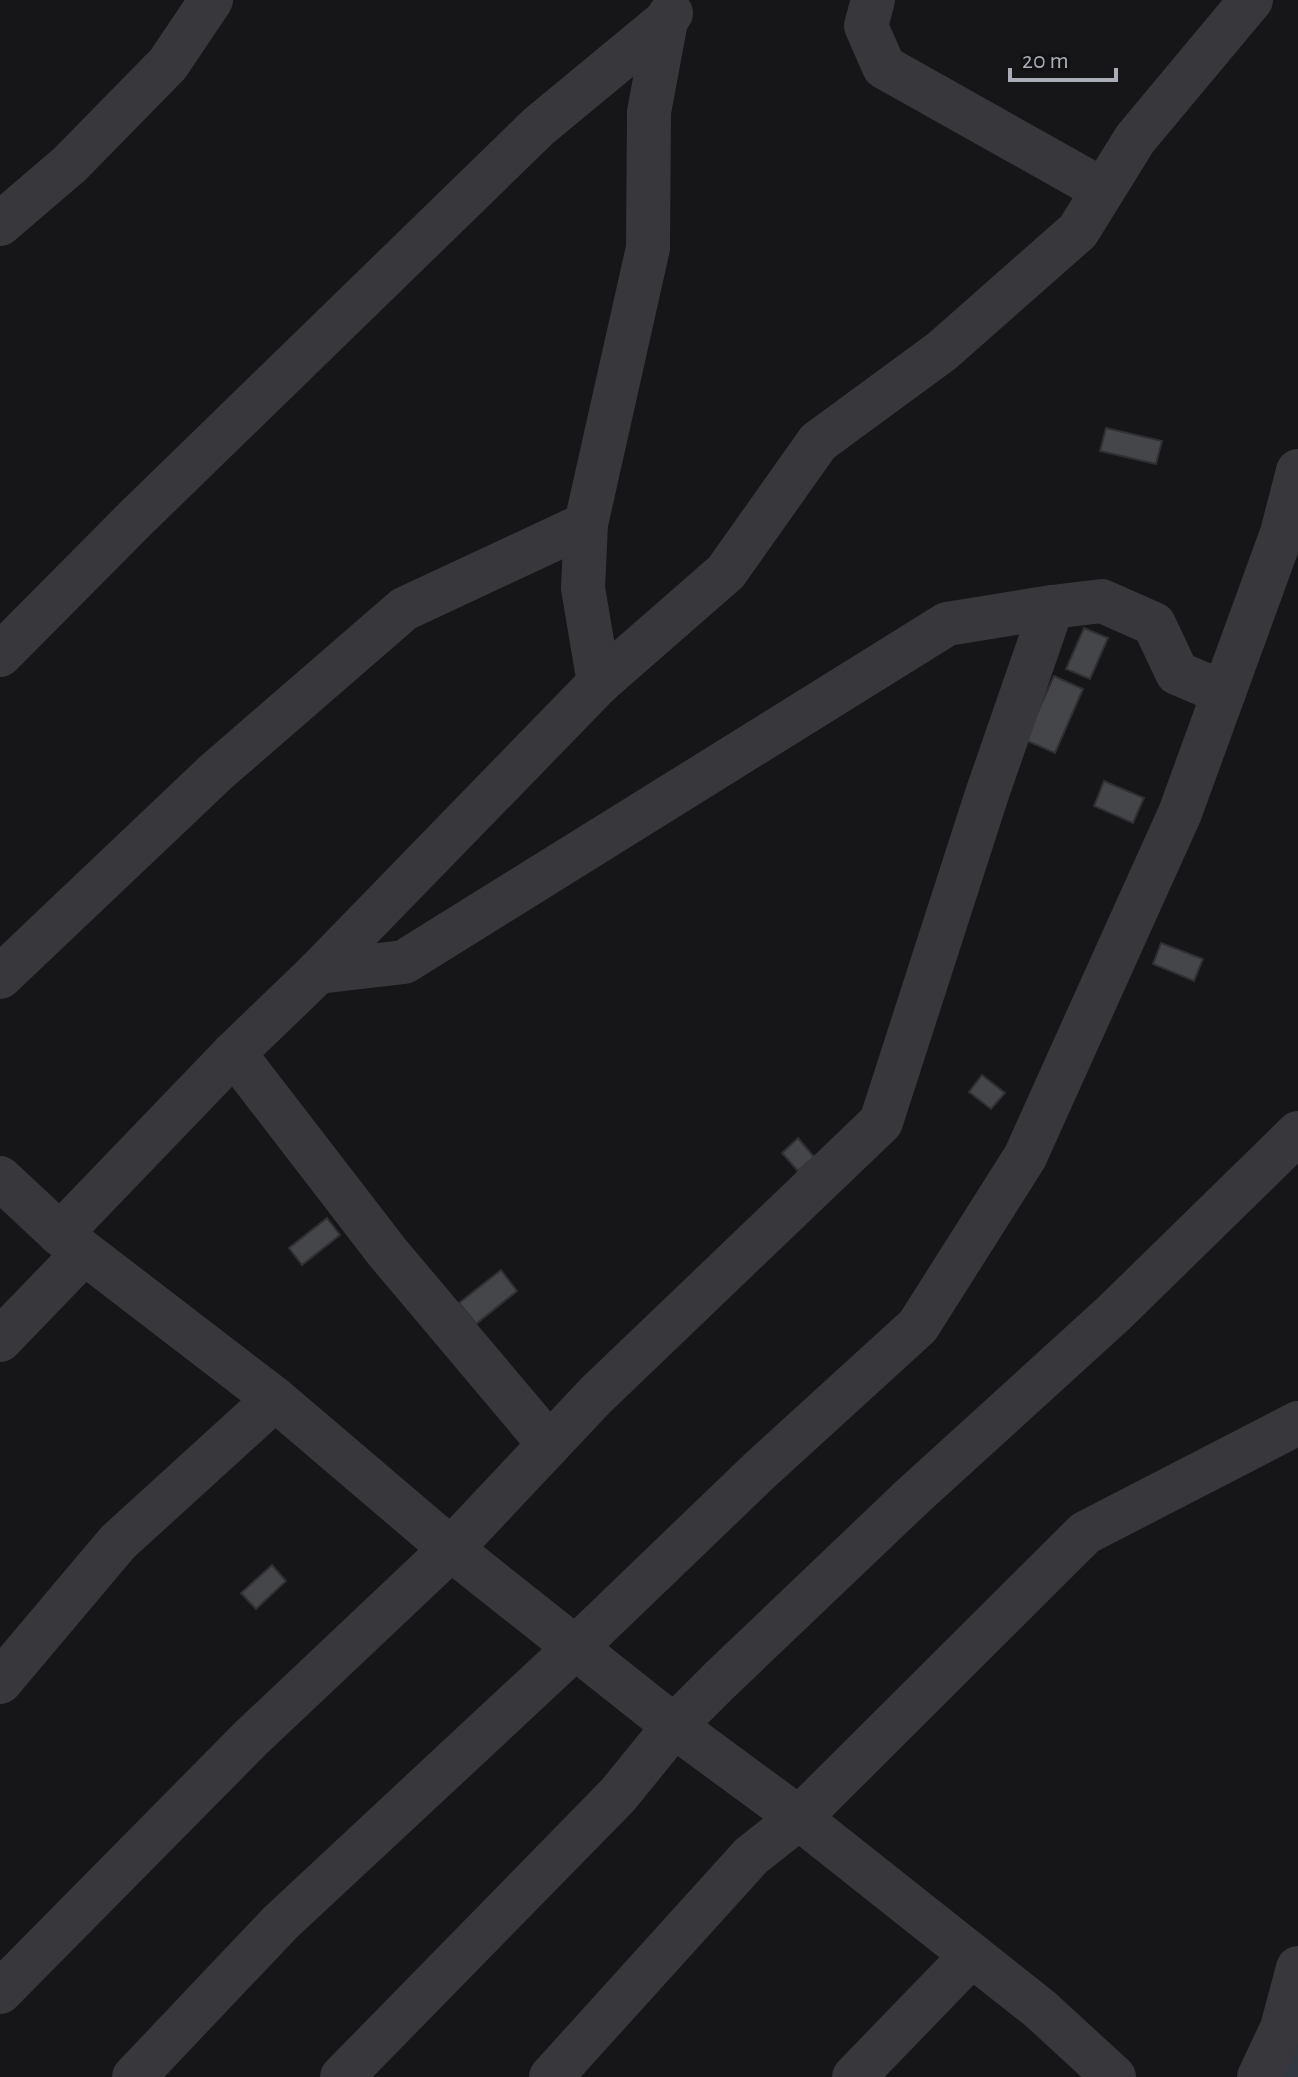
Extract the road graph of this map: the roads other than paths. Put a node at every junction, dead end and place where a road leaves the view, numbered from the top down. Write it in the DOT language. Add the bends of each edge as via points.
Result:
graph roads {
  1 [pos="211,0"];
  2 [pos="873,0"];
  3 [pos="1251,0"];
  4 [pos="672,11"];
  5 [pos="1103,190"];
  6 [pos="0,224"];
  7 [pos="1298,471"];
  8 [pos="586,524"];
  9 [pos="1052,607"];
  10 [pos="0,655"];
  11 [pos="599,683"];
  12 [pos="1224,693"];
  13 [pos="318,972"];
  14 [pos="0,977"];
  15 [pos="234,1053"];
  16 [pos="1298,1133"];
  17 [pos="0,1178"];
  18 [pos="72,1244"];
  19 [pos="0,1340"];
  20 [pos="275,1399"];
  21 [pos="1298,1423"];
  22 [pos="549,1444"];
  23 [pos="451,1549"];
  24 [pos="575,1648"];
  25 [pos="0,1682"];
  26 [pos="674,1726"];
  27 [pos="799,1818"];
  28 [pos="972,1955"];
  29 [pos="1298,1968"];
  30 [pos="0,1992"];
  31 [pos="134,2077"];
  32 [pos="342,2077"];
  33 [pos="551,2077"];
  34 [pos="854,2077"];
  35 [pos="1114,2077"];
  36 [pos="1259,2077"];
  1 -- 6 [label="street" via="168,64 70,164"];
  2 -- 5 [label="street" via="866,26 884,67"];
  3 -- 5 [label="street" via="1135,139"];
  4 -- 8 [label="street" via="649,112 648,248"];
  4 -- 10 [label="street" via="539,126"];
  5 -- 11 [label="street" via="1078,231 942,351 818,442 726,572"];
  7 -- 12 [label="street" via="1282,533"];
  8 -- 11 [label="street" via="583,588"];
  8 -- 14 [label="street" via="404,609 216,772"];
  9 -- 12 [label="street" via="1102,601 1154,624 1177,673"];
  9 -- 13 [label="street" via="947,624 404,962"];
  9 -- 22 [label="street" via="881,1122"];
  11 -- 13 [label="street"];
  12 -- 24 [label="street" via="1180,813 1025,1157 918,1326"];
  13 -- 15 [label="street"];
  15 -- 18 [label="street"];
  15 -- 22 [label="street" via="388,1253"];
  16 -- 26 [label="street"];
  17 -- 18 [label="street"];
  18 -- 19 [label="street"];
  18 -- 20 [label="street"];
  20 -- 23 [label="street"];
  20 -- 25 [label="street" via="118,1542"];
  21 -- 27 [label="street" via="1085,1533"];
  22 -- 23 [label="street"];
  23 -- 24 [label="street"];
  23 -- 30 [label="street" via="251,1738"];
  24 -- 26 [label="street"];
  24 -- 31 [label="street" via="280,1923"];
  26 -- 27 [label="street"];
  26 -- 32 [label="street" via="618,1795"];
  27 -- 28 [label="street"];
  27 -- 33 [label="street" via="751,1856"];
  28 -- 34 [label="street"];
  28 -- 35 [label="street"];
  29 -- 36 [label="street" via="1282,2028"];
}
